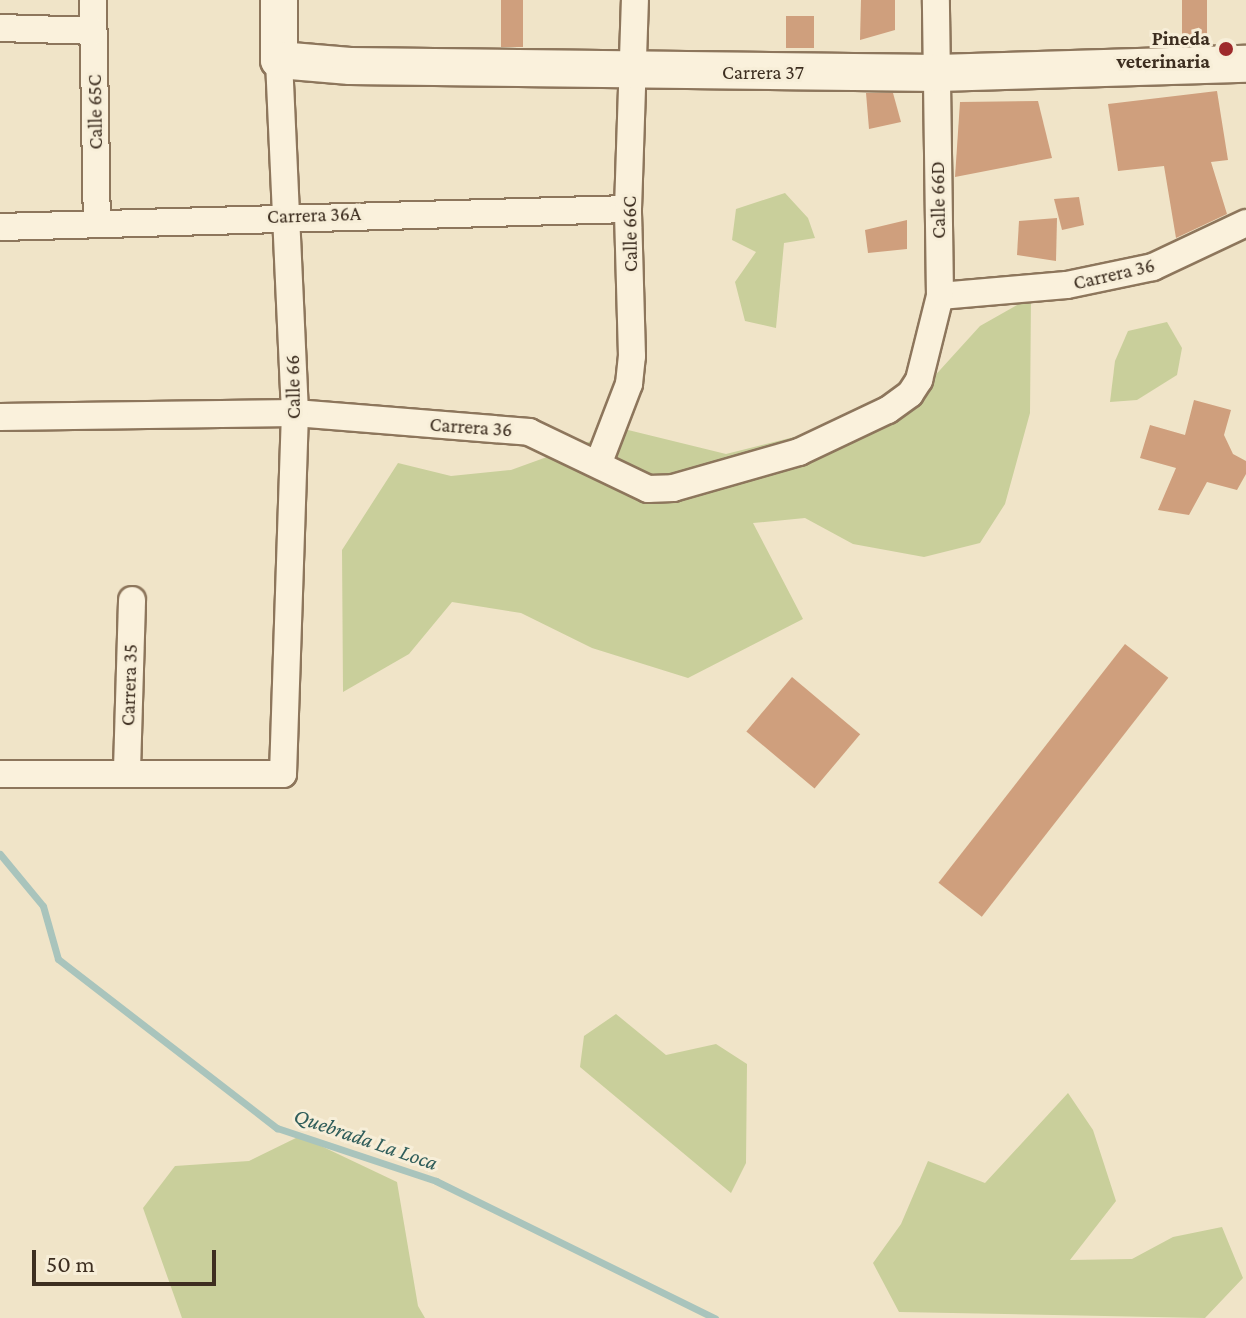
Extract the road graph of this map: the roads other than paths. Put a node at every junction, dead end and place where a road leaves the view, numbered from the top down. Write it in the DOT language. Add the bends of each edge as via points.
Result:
graph roads {
  1 [pos="93,0"];
  2 [pos="279,0"];
  3 [pos="635,0"];
  4 [pos="936,0"];
  5 [pos="0,28"];
  6 [pos="93,31"];
  7 [pos="279,60"];
  8 [pos="1246,64"];
  9 [pos="634,66"];
  10 [pos="938,73"];
  11 [pos="628,209"];
  12 [pos="289,215"];
  13 [pos="97,224"];
  14 [pos="0,227"];
  15 [pos="1240,228"];
  16 [pos="940,296"];
  17 [pos="910,394"];
  18 [pos="295,413"];
  19 [pos="0,417"];
  20 [pos="599,462"];
  21 [pos="132,600"];
  22 [pos="127,770"];
  23 [pos="0,774"];
  1 -- 6 [label="street, Calle 65C"];
  2 -- 7 [label="street, Calle 66"];
  3 -- 9 [label="street, Calle 66C"];
  4 -- 10 [label="street, Calle 66D"];
  5 -- 6 [label="street"];
  6 -- 13 [label="street, Calle 65C"];
  7 -- 9 [label="street, Carrera 37" via="350,66"];
  7 -- 12 [label="street, Calle 66"];
  8 -- 10 [label="street, Carrera 37"];
  9 -- 10 [label="street, Carrera 37" via="718,73"];
  9 -- 11 [label="street, Calle 66C"];
  10 -- 16 [label="street, Calle 66D"];
  11 -- 12 [label="street, Carrera 36A"];
  11 -- 20 [label="street, Calle 66C" via="629,384"];
  12 -- 13 [label="street, Carrera 36A"];
  12 -- 18 [label="street, Calle 66"];
  13 -- 14 [label="street, Carrera 36A"];
  15 -- 16 [label="street, Carrera 36" via="1153,267 1067,285"];
  16 -- 17 [label="street, Calle 66D" via="919,380"];
  17 -- 20 [label="street, Carrera 36" via="799,452 673,488 648,489"];
  18 -- 19 [label="street, Carrera 36"];
  18 -- 20 [label="street, Carrera 36" via="529,432"];
  18 -- 22 [label="street, Calle 66" via="283,774"];
  21 -- 22 [label="street, Carrera 35"];
  22 -- 23 [label="street"];
}
